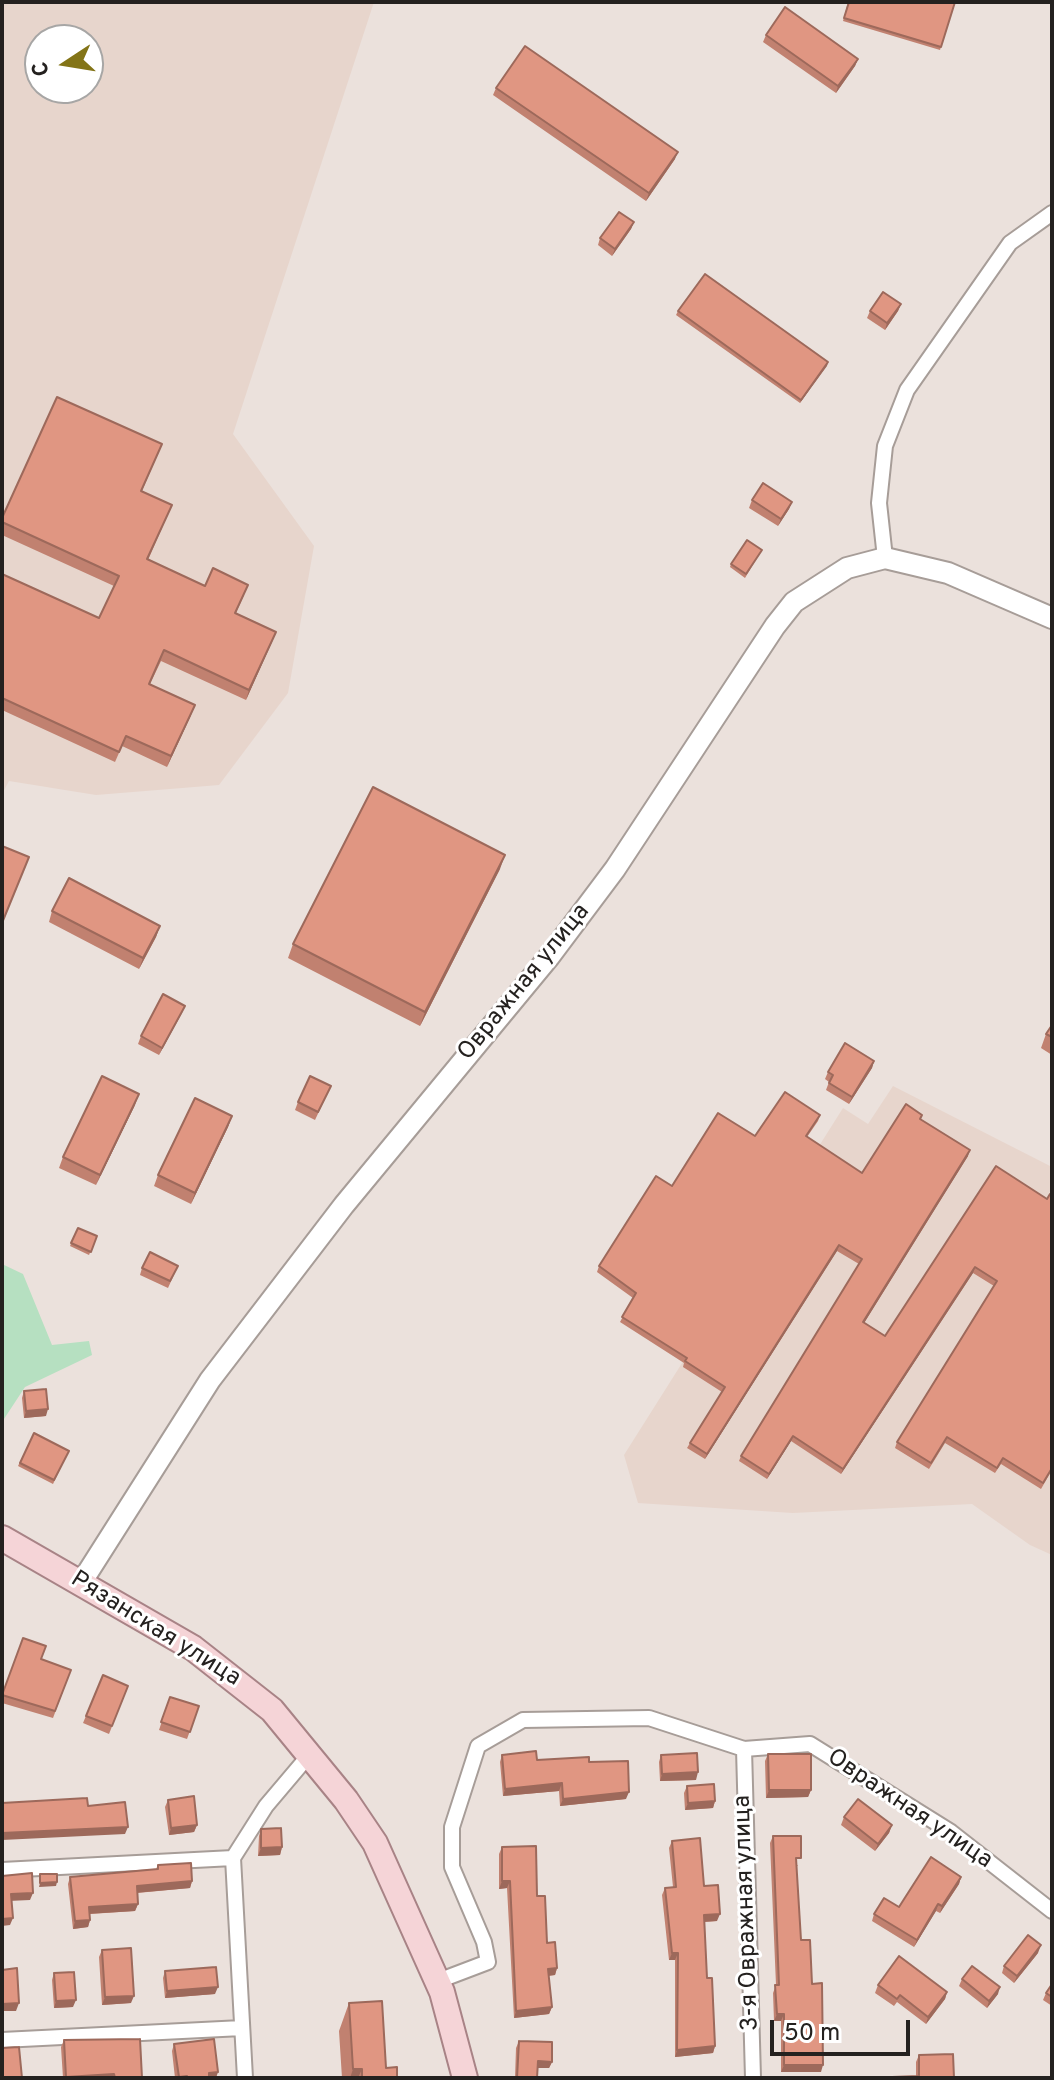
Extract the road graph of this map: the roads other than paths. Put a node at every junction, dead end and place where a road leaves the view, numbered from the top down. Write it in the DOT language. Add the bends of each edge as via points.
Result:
graph roads {
  1 [pos="1052,213"];
  2 [pos="885,558"];
  3 [pos="1052,618"];
  4 [pos="2,1538"];
  5 [pos="81,1583"];
  6 [pos="744,1749"];
  7 [pos="310,1754"];
  8 [pos="233,1858"];
  9 [pos="2,1870"];
  10 [pos="1052,1911"];
  11 [pos="438,1981"];
  12 [pos="242,2028"];
  13 [pos="2,2040"];
  14 [pos="245,2078"];
  15 [pos="465,2078"];
  16 [pos="753,2078"];
  1 -- 2 [label="street" via="1010,243 907,390 885,446 879,503"];
  2 -- 3 [label="street, Овражная улица" via="948,573"];
  2 -- 5 [label="street, Овражная улица" via="847,568 809,590 775,626 606,882 344,1205 210,1380"];
  4 -- 5 [label="main road, Рязанская улица"];
  5 -- 7 [label="main road, Рязанская улица" via="233,1677 272,1710"];
  6 -- 10 [label="street, Овражная улица" via="810,1744 951,1832"];
  6 -- 11 [label="street, Овражная улица" via="649,1718 523,1720 478,1746 452,1827 452,1867 488,1962"];
  6 -- 16 [label="street, 3-я Овражная улица"];
  7 -- 8 [label="street" via="266,1806"];
  7 -- 11 [label="main road, Рязанская улица" via="375,1843"];
  8 -- 9 [label="street"];
  8 -- 12 [label="street"];
  11 -- 15 [label="main road, Рязанская улица"];
  12 -- 13 [label="street"];
  12 -- 14 [label="street"];
}
